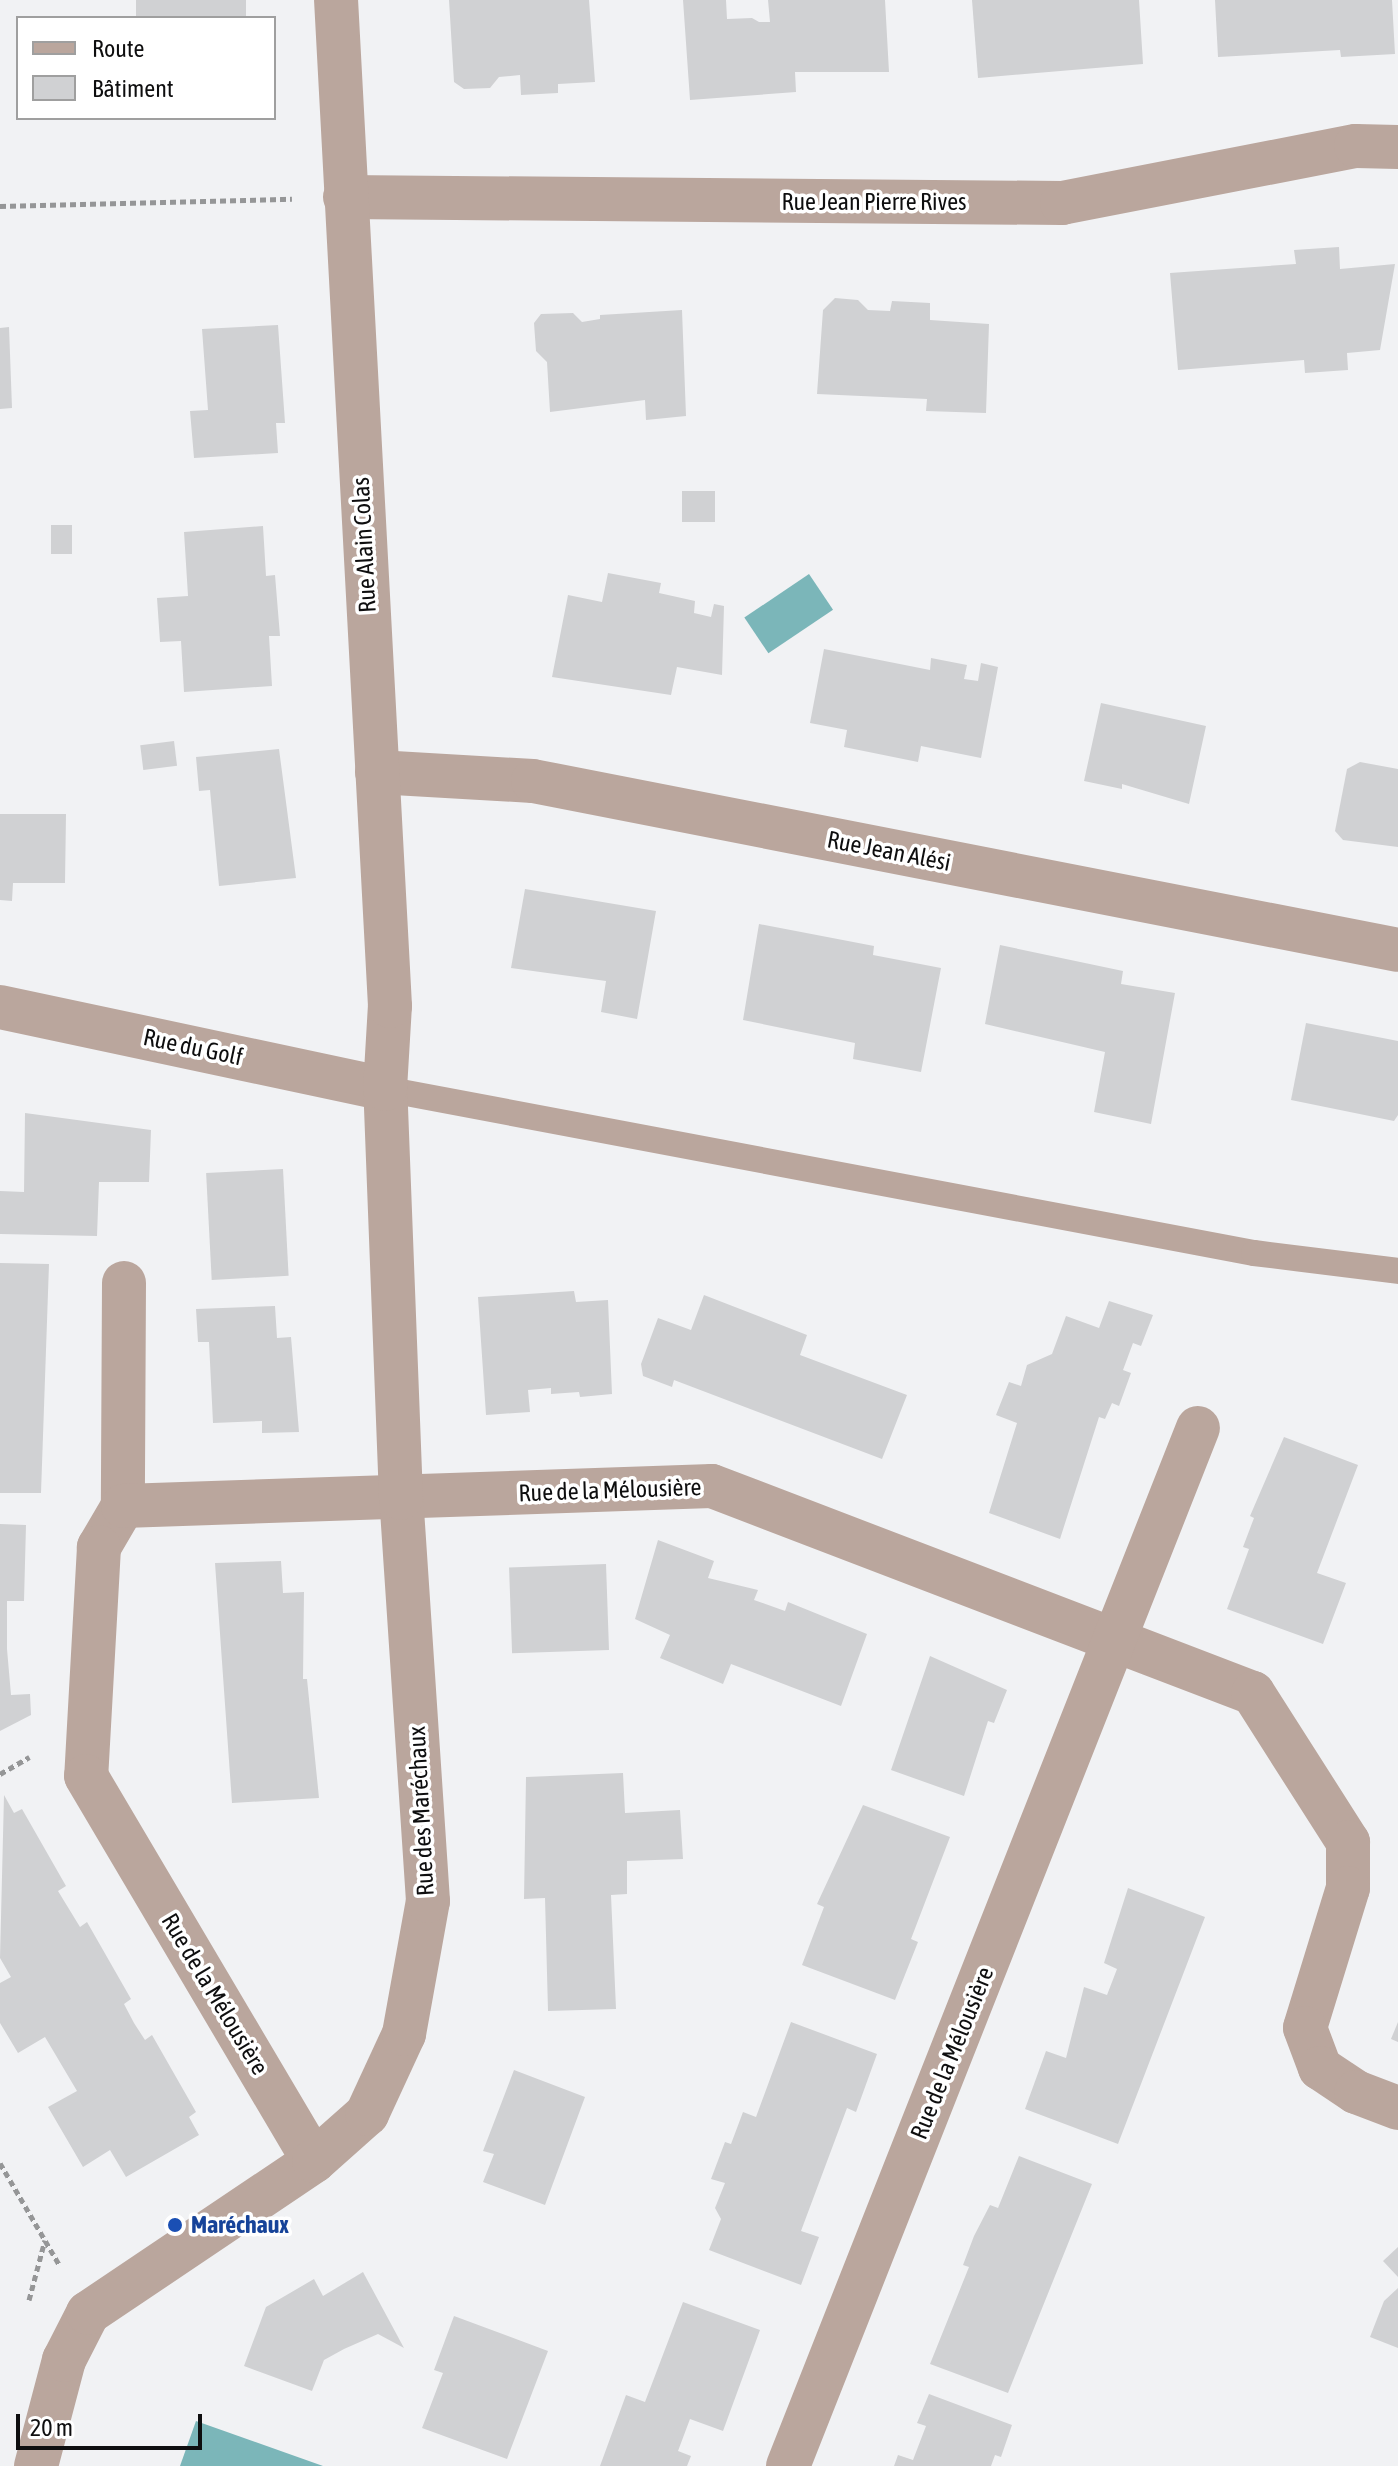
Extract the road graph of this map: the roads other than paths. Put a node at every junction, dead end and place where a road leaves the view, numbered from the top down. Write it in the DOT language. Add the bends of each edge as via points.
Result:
graph roads {
  1 [pos="336,0"];
  2 [pos="1398,147"];
  3 [pos="345,197"];
  4 [pos="377,772"];
  5 [pos="1398,950"];
  6 [pos="0,1007"];
  7 [pos="385,1089"];
  8 [pos="1398,1271"];
  9 [pos="124,1283"];
  10 [pos="1198,1428"];
  11 [pos="401,1498"];
  12 [pos="123,1506"];
  13 [pos="1117,1641"];
  14 [pos="1398,2108"];
  15 [pos="314,2161"];
  16 [pos="36,2466"];
  17 [pos="788,2466"];
  1 -- 3 [label="street, Rue Alain Colas"];
  2 -- 3 [label="street, Rue Jean Pierre Rives" via="1356,146 1062,203"];
  3 -- 4 [label="street, Rue Alain Colas"];
  4 -- 5 [label="street, Rue Jean Alési" via="533,781"];
  4 -- 7 [label="street, Rue Alain Colas" via="390,1006"];
  6 -- 7 [label="street, Rue du Golf"];
  7 -- 8 [label="lane" via="1254,1253"];
  7 -- 11 [label="street, Rue des Maréchaux"];
  9 -- 12 [label="street"];
  10 -- 13 [label="street, Rue de la Mélousière"];
  11 -- 12 [label="street, Rue de la Mélousière"];
  11 -- 13 [label="street, Rue de la Mélousière" via="712,1486"];
  11 -- 15 [label="street, Rue des Maréchaux" via="428,1901 404,2034 367,2114"];
  12 -- 15 [label="street, Rue de la Mélousière" via="99,1547 86,1776"];
  13 -- 14 [label="street" via="1253,1693 1348,1842 1348,1888 1305,2028 1320,2068 1356,2092"];
  13 -- 17 [label="street, Rue de la Mélousière"];
  15 -- 16 [label="street, Rue des Maréchaux" via="88,2313 64,2360"];
}
